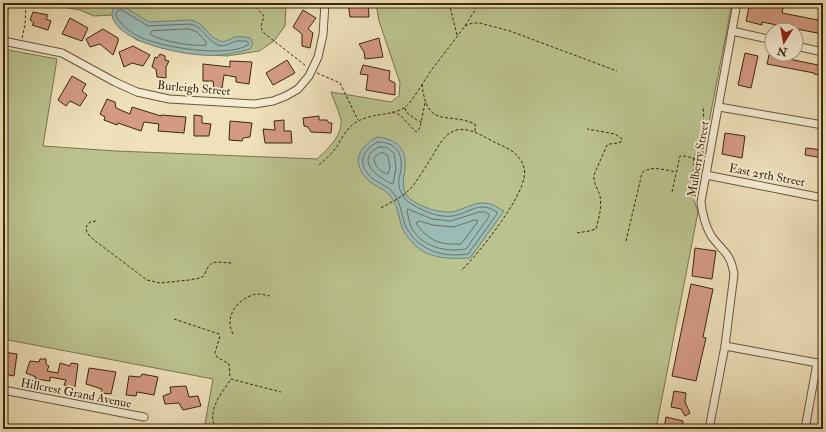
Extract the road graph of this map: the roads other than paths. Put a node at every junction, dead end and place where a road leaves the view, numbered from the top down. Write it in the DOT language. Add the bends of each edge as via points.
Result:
graph roads {
  1 [pos="325,3"];
  2 [pos="737,3"];
  3 [pos="732,31"];
  4 [pos="764,38"];
  5 [pos="3,41"];
  6 [pos="804,48"];
  7 [pos="823,52"];
  8 [pos="719,107"];
  9 [pos="823,125"];
  10 [pos="705,177"];
  11 [pos="823,198"];
  12 [pos="725,346"];
  13 [pos="820,363"];
  14 [pos="3,390"];
  15 [pos="144,417"];
  16 [pos="709,429"];
  17 [pos="805,429"];
  1 -- 5 [label="street, Burleigh Street" via="323,35 312,70 298,89 273,101 244,104 152,96 126,88 62,53"];
  2 -- 3 [label="street, Mulberry Street"];
  3 -- 4 [label="street"];
  3 -- 8 [label="street, Mulberry Street"];
  6 -- 7 [label="street"];
  8 -- 9 [label="street"];
  8 -- 10 [label="street, Mulberry Street"];
  10 -- 11 [label="street, East 25th Street"];
  10 -- 12 [label="street, Mulberry Street" via="701,202 704,216 712,237 729,256 734,274"];
  12 -- 13 [label="street"];
  12 -- 16 [label="street, Mulberry Street"];
  13 -- 17 [label="street"];
  14 -- 15 [label="street, Hillcrest Grand Avenue"];
}
